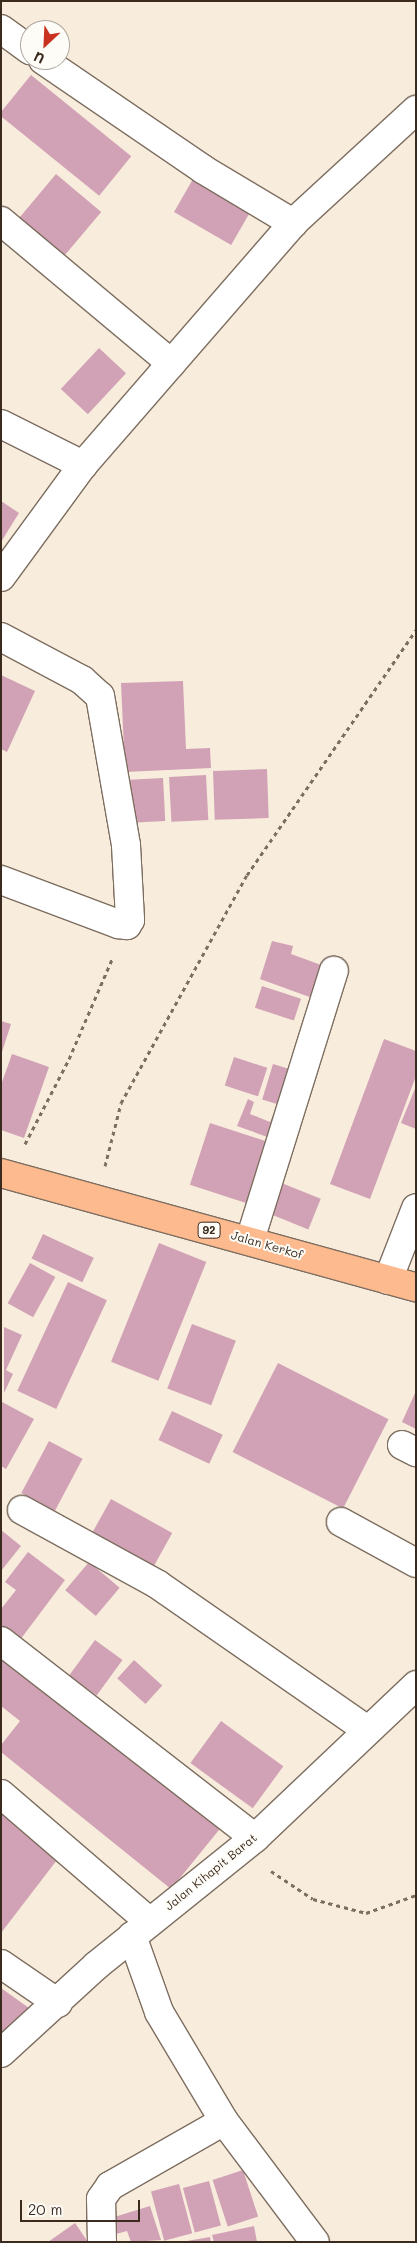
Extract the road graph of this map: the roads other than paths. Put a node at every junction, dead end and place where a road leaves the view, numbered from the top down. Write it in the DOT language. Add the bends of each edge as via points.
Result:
graph roads {
  1 [pos="1,29"];
  2 [pos="20,43"];
  3 [pos="58,70"];
  4 [pos="416,110"];
  5 [pos="1,221"];
  6 [pos="293,223"];
  7 [pos="171,363"];
  8 [pos="1,424"];
  9 [pos="82,465"];
  10 [pos="1,577"];
  11 [pos="1,637"];
  12 [pos="1,880"];
  13 [pos="334,971"];
  14 [pos="4,1179"];
  15 [pos="416,1208"];
  16 [pos="250,1240"];
  17 [pos="388,1280"];
  18 [pos="416,1287"];
  19 [pos="22,1510"];
  20 [pos="341,1522"];
  21 [pos="416,1563"];
  22 [pos="1,1641"];
  23 [pos="416,1685"];
  24 [pos="366,1730"];
  25 [pos="1,1794"];
  26 [pos="255,1838"];
  27 [pos="141,1929"];
  28 [pos="1,1964"];
  29 [pos="58,2003"];
  30 [pos="1,2053"];
  31 [pos="224,2121"];
  32 [pos="102,2242"];
  33 [pos="315,2242"];
  1 -- 2 [label="street"];
  3 -- 6 [label="street" via="197,165"];
  4 -- 6 [label="street"];
  5 -- 7 [label="street"];
  6 -- 7 [label="street"];
  7 -- 9 [label="street"];
  8 -- 9 [label="street"];
  9 -- 10 [label="street"];
  11 -- 12 [label="street" via="82,680 100,696 126,845 126,925"];
  13 -- 16 [label="street"];
  14 -- 16 [label="main road, Jalan Kerkof / 92"];
  15 -- 17 [label="street"];
  16 -- 17 [label="main road, Jalan Kerkof / 92"];
  17 -- 18 [label="main road, Jalan Kerkof / 92"];
  19 -- 24 [label="street" via="157,1584"];
  20 -- 21 [label="street"];
  22 -- 26 [label="street"];
  23 -- 24 [label="street, Jalan Kihapit Barat"];
  24 -- 26 [label="street, Jalan Kihapit Barat"];
  25 -- 27 [label="street"];
  26 -- 27 [label="street, Jalan Kihapit Barat"];
  27 -- 29 [label="street, Jalan Kihapit Barat"];
  27 -- 31 [label="street" via="159,2012"];
  28 -- 29 [label="street"];
  29 -- 30 [label="street, Jalan Kihapit Barat"];
  31 -- 32 [label="street" via="110,2186 101,2200"];
  31 -- 33 [label="street"];
}
